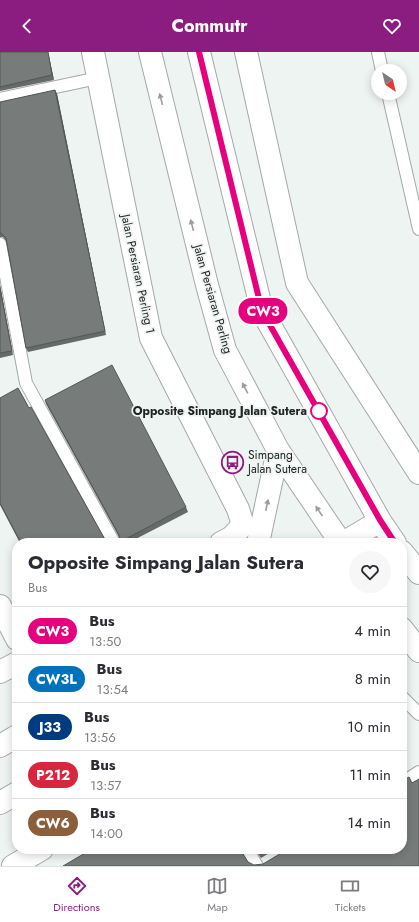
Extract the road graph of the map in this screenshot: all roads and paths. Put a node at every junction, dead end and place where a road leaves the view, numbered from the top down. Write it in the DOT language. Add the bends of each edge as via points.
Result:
graph roads {
  1 [pos="93,52"];
  2 [pos="150,52"];
  3 [pos="199,52"];
  4 [pos="246,52"];
  5 [pos="378,52"];
  6 [pos="381,64"];
  7 [pos="98,78"];
  8 [pos="0,99"];
  9 [pos="390,100"];
  10 [pos="419,229"];
  11 [pos="0,244"];
  12 [pos="278,450"];
  13 [pos="419,473"];
  14 [pos="380,520"];
  15 [pos="111,538"];
  16 [pos="230,538"];
  17 [pos="259,538"];
  18 [pos="339,538"];
  19 [pos="350,538"];
  20 [pos="393,538"];
  21 [pos="0,606"];
  22 [pos="12,629"];
  23 [pos="407,636"];
  24 [pos="407,651"];
  25 [pos="419,652"];
  26 [pos="419,656"];
  27 [pos="12,666"];
  28 [pos="0,672"];
  29 [pos="407,702"];
  30 [pos="419,714"];
  31 [pos="12,739"];
  32 [pos="0,746"];
  33 [pos="419,772"];
  34 [pos="407,779"];
  35 [pos="12,796"];
  36 [pos="0,803"];
  37 [pos="33,854"];
  38 [pos="252,854"];
  39 [pos="262,865"];
  40 [pos="13,866"];
  1 -- 7 [label="main road, Jalan Persiaran Perling 1"];
  12 -- 2 [label="main road, Jalan Persiaran Perling, one-way" via="226,350 207,286"];
  3 -- 14 [label="main road" via="262,311"];
  4 -- 13 [label="main road" via="297,282"];
  5 -- 6 [label="lane"];
  7 -- 8 [label="lane"];
  7 -- 16 [label="main road, Jalan Persiaran Perling 1" via="151,338 238,509 243,525"];
  9 -- 10 [label="lane"];
  11 -- 15 [label="lane" via="26,383"];
  17 -- 12 [label="main road, one-way"];
  18 -- 12 [label="main road, Jalan Persiaran Perling, one-way"];
  14 -- 19 [label="main road"];
  14 -- 20 [label="main road"];
  21 -- 22 [label="main road"];
  23 -- 25 [label="main road"];
  24 -- 26 [label="main road"];
  27 -- 28 [label="main road"];
  29 -- 30 [label="lane"];
  31 -- 32 [label="main road"];
  33 -- 34 [label="lane"];
  35 -- 36 [label="main road"];
  37 -- 40 [label="main road"];
  38 -- 39 [label="lane"];
}
